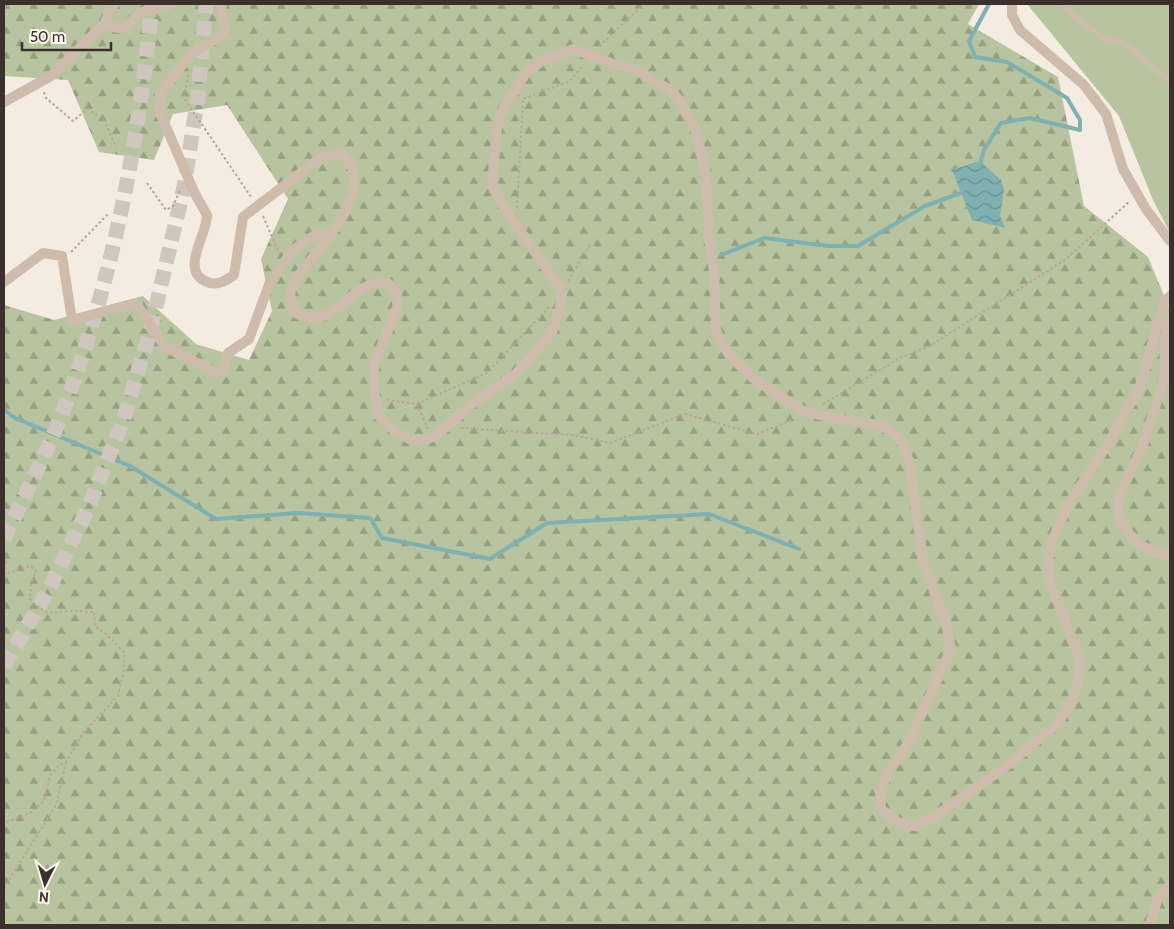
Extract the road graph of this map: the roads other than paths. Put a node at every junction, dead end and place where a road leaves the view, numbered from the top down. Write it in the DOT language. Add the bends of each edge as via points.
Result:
graph roads {
  1 [pos="114,4"];
  2 [pos="173,4"];
  3 [pos="220,4"];
  4 [pos="1012,4"];
  5 [pos="1062,4"];
  6 [pos="104,24"];
  7 [pos="1170,82"];
  8 [pos="4,102"];
  9 [pos="331,236"];
  10 [pos="1170,241"];
  11 [pos="4,282"];
  12 [pos="1170,296"];
  13 [pos="1170,319"];
  14 [pos="1170,554"];
  15 [pos="1170,884"];
  16 [pos="1150,925"];
  1 -- 6 [label="street"];
  2 -- 6 [label="street" via="141,13 127,28"];
  3 -- 9 [label="street" via="225,32 191,54 160,93 160,113 186,176 207,215 194,269 203,280 223,283 234,275 243,217 323,156 342,154 353,172 352,190 348,206"];
  4 -- 10 [label="street" via="1012,15 1020,30 1084,85 1106,114 1123,169"];
  5 -- 7 [label="lane" via="1107,40 1122,41"];
  6 -- 8 [label="street" via="51,76"];
  9 -- 11 [label="street" via="319,232 293,250 270,282 249,339 228,353 221,375 165,347 136,303 72,320 62,256 43,253"];
  9 -- 12 [label="street" via="296,278 290,305 297,314 319,317 367,284 386,282 394,287 397,308 374,364 374,391 379,416 395,431 410,439 436,436 517,372 552,332 560,310 562,291 516,226 492,184 497,128 504,107 526,73 540,62 574,49 632,68 672,91 695,128 705,170 716,330 722,345 754,379 801,410 880,425 895,434 910,464 923,562 945,620 950,649 909,742 888,772 880,792 881,809 899,823 916,826 1004,768 1056,725 1071,704 1078,683 1079,656 1049,580 1048,560 1052,541 1068,505 1111,439 1140,386 1164,304"];
  13 -- 14 [label="street" via="1165,337 1164,380 1143,445 1118,499 1118,515 1139,545 1161,554"];
  15 -- 16 [label="street" via="1157,900"];
}
